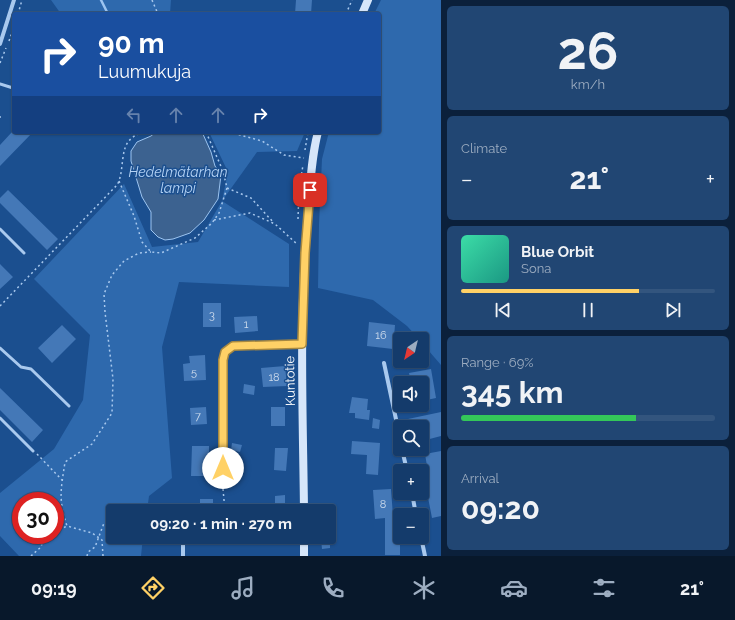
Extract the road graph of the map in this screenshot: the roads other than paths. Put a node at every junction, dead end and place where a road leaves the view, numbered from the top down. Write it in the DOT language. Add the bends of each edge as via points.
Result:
graph roads {
  1 [pos="14,0"];
  2 [pos="368,0"];
  3 [pos="363,12"];
  4 [pos="0,44"];
  5 [pos="0,84"];
  6 [pos="12,87"];
  7 [pos="318,134"];
  8 [pos="0,229"];
  9 [pos="24,253"];
  10 [pos="302,344"];
  11 [pos="0,348"];
  12 [pos="384,363"];
  13 [pos="69,406"];
  14 [pos="0,418"];
  15 [pos="396,420"];
  16 [pos="34,451"];
  17 [pos="223,483"];
  18 [pos="304,504"];
  19 [pos="183,544"];
  20 [pos="304,544"];
  21 [pos="422,544"];
  22 [pos="183,556"];
  23 [pos="304,556"];
  24 [pos="425,556"];
  1 -- 4 [label="street"];
  2 -- 3 [label="street"];
  5 -- 6 [label="lane"];
  7 -- 10 [label="street, Kuntotie" via="306,238"];
  8 -- 9 [label="lane"];
  10 -- 17 [label="street" via="233,346 225,352"];
  10 -- 18 [label="street, Kuntotie"];
  11 -- 13 [label="lane" via="21,367 31,369"];
  12 -- 15 [label="street"];
  14 -- 16 [label="lane"];
  19 -- 22 [label="street"];
  20 -- 23 [label="street"];
  21 -- 24 [label="street"];
}
